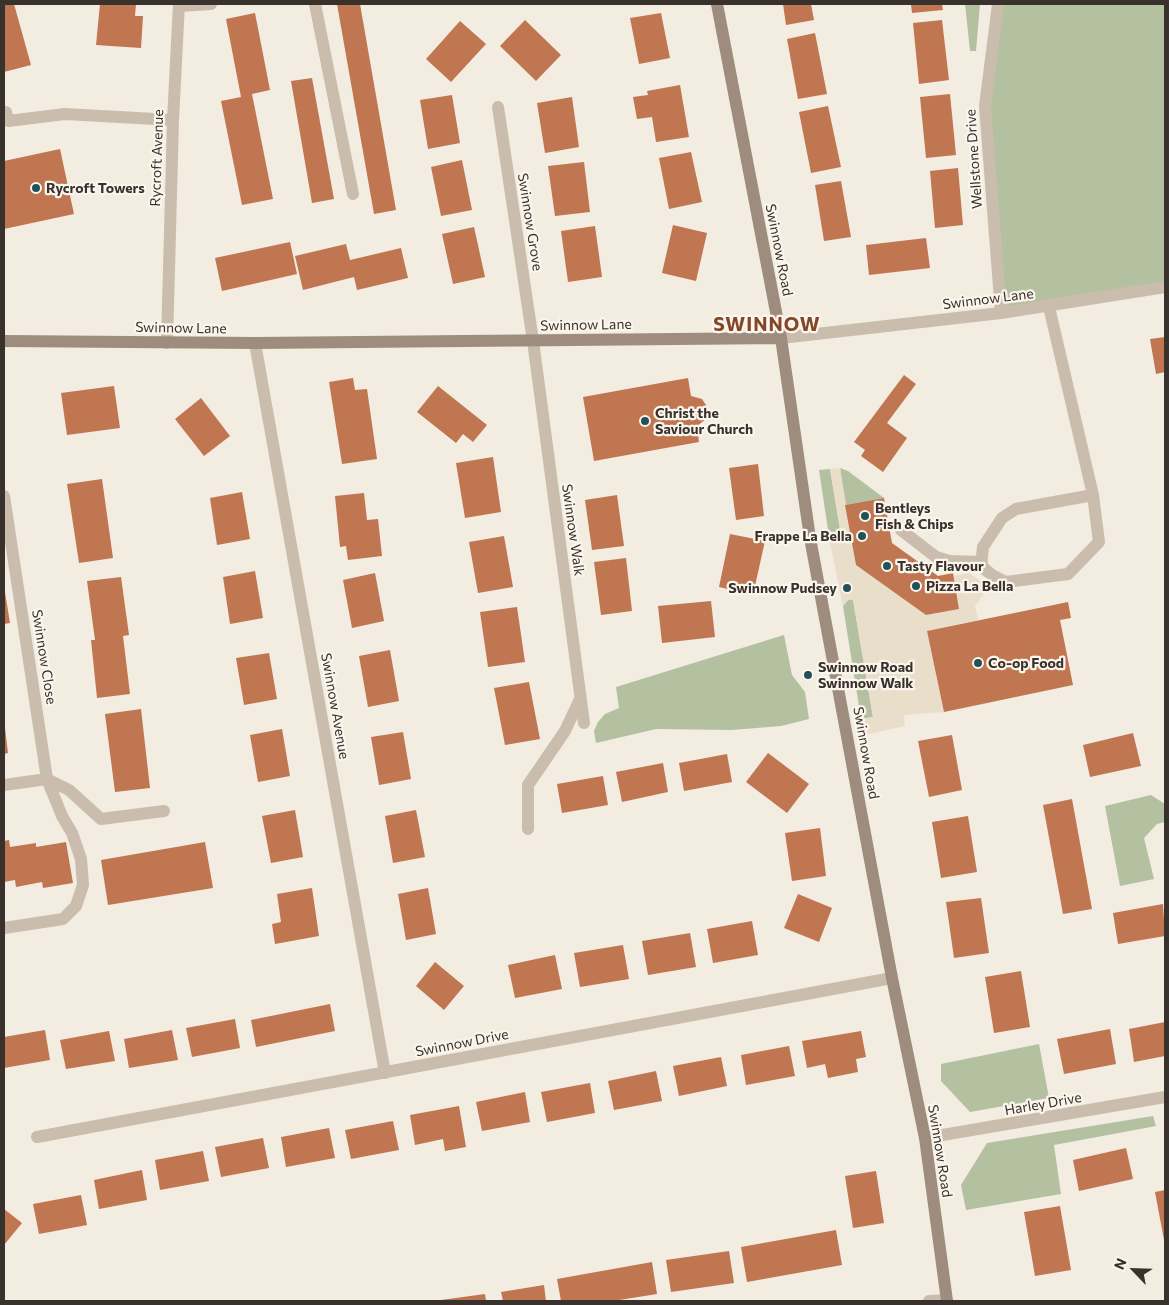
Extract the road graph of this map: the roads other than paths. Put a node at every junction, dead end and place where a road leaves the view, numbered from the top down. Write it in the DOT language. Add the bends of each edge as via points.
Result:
graph roads {
  1 [pos="211,4"];
  2 [pos="315,4"];
  3 [pos="717,4"];
  4 [pos="998,4"];
  5 [pos="179,5"];
  6 [pos="498,107"];
  7 [pos="6,112"];
  8 [pos="173,120"];
  9 [pos="353,194"];
  10 [pos="1165,287"];
  11 [pos="1049,307"];
  12 [pos="1001,313"];
  13 [pos="781,338"];
  14 [pos="4,341"];
  15 [pos="533,341"];
  16 [pos="167,343"];
  17 [pos="255,344"];
  18 [pos="1093,495"];
  19 [pos="4,496"];
  20 [pos="901,530"];
  21 [pos="982,562"];
  22 [pos="580,698"];
  23 [pos="584,723"];
  24 [pos="47,780"];
  25 [pos="4,785"];
  26 [pos="164,811"];
  27 [pos="528,829"];
  28 [pos="4,928"];
  29 [pos="892,978"];
  30 [pos="385,1073"];
  31 [pos="1165,1097"];
  32 [pos="37,1137"];
  33 [pos="925,1138"];
  34 [pos="947,1300"];
  35 [pos="929,1301"];
  1 -- 5 [label="street"];
  2 -- 9 [label="street"];
  3 -- 13 [label="street, Swinnow Road"];
  4 -- 12 [label="street, Wellstone Drive" via="985,106"];
  5 -- 8 [label="street, Rycroft Avenue"];
  6 -- 15 [label="street, Swinnow Grove"];
  7 -- 8 [label="street" via="8,121 65,114"];
  8 -- 16 [label="street, Rycroft Avenue"];
  10 -- 11 [label="street, Swinnow Lane"];
  11 -- 12 [label="street, Swinnow Lane"];
  11 -- 18 [label="street"];
  12 -- 13 [label="street, Swinnow Lane"];
  13 -- 15 [label="street, Swinnow Lane"];
  13 -- 29 [label="street, Swinnow Road" via="810,538"];
  14 -- 16 [label="street, Swinnow Lane"];
  15 -- 17 [label="street, Swinnow Lane"];
  15 -- 22 [label="street, Swinnow Walk"];
  16 -- 17 [label="street, Swinnow Lane"];
  17 -- 30 [label="street, Swinnow Avenue"];
  18 -- 21 [label="street" via="1016,508 1002,518 983,547"];
  18 -- 21 [label="street" via="1099,542 1068,574 1006,582 992,575"];
  19 -- 24 [label="street, Swinnow Close"];
  20 -- 21 [label="street" via="936,557"];
  22 -- 23 [label="street, Swinnow Walk"];
  22 -- 27 [label="street" via="565,730 528,785"];
  24 -- 25 [label="street"];
  24 -- 26 [label="street" via="70,790 102,819"];
  24 -- 28 [label="street, Swinnow Close" via="81,859 83,886 76,906 63,919"];
  29 -- 30 [label="street, Swinnow Drive"];
  29 -- 33 [label="street, Swinnow Road"];
  30 -- 32 [label="street, Swinnow Drive"];
  31 -- 33 [label="street, Harley Drive"];
  33 -- 34 [label="street, Swinnow Road"];
  34 -- 35 [label="street"];
}
